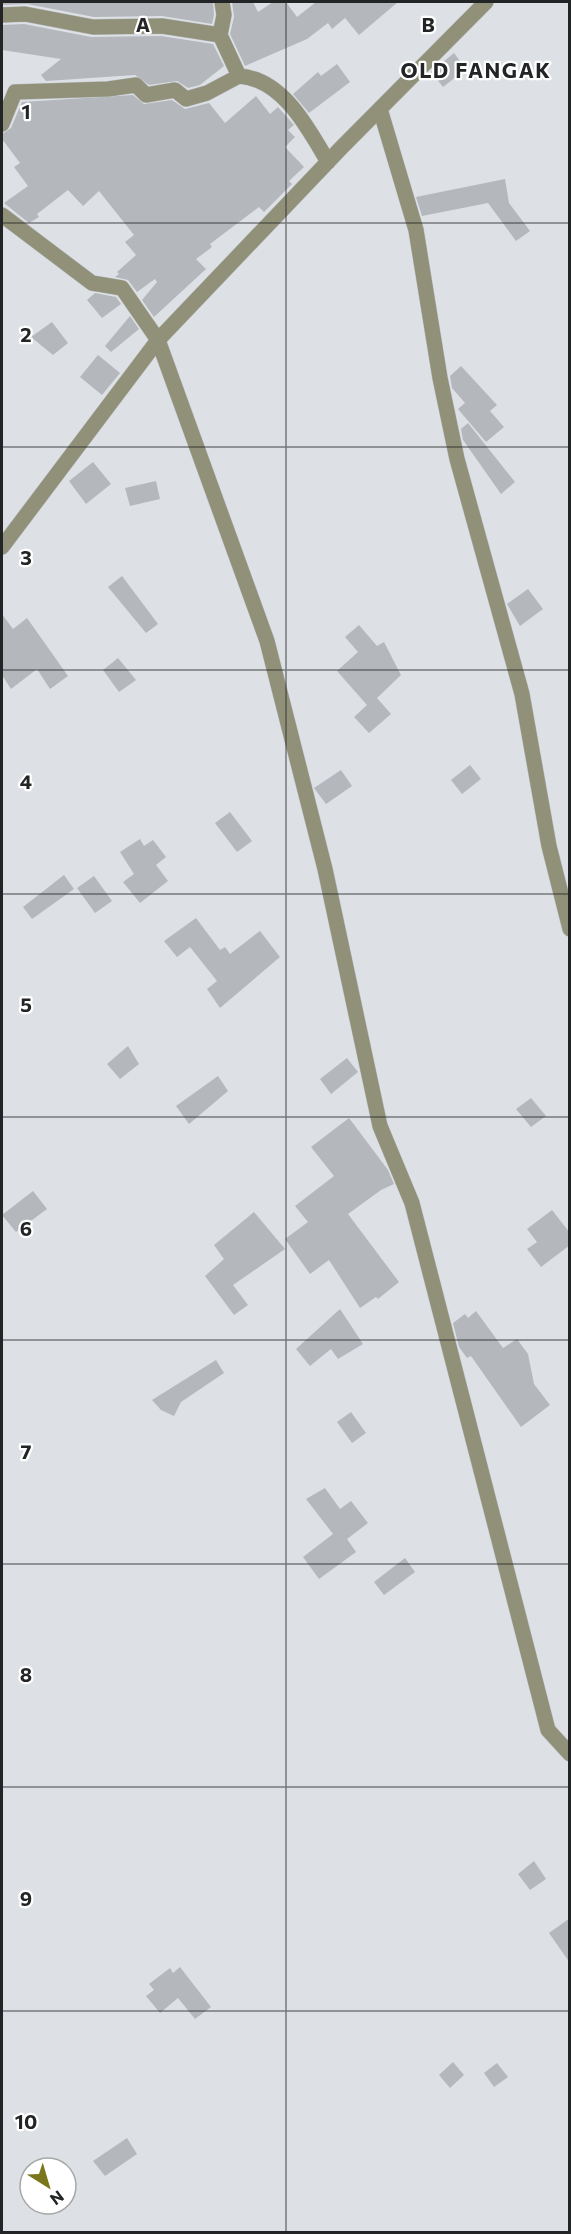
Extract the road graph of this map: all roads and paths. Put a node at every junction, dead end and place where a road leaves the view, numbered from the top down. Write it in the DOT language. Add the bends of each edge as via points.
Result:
graph roads {
  1 [pos="222,2"];
  2 [pos="486,2"];
  3 [pos="2,15"];
  4 [pos="220,35"];
  5 [pos="239,75"];
  6 [pos="380,109"];
  7 [pos="2,124"];
  8 [pos="328,162"];
  9 [pos="2,215"];
  10 [pos="158,340"];
  11 [pos="2,547"];
  12 [pos="570,929"];
  13 [pos="570,1754"];
  1 -- 4 [label="street"];
  2 -- 6 [label="street"];
  3 -- 4 [label="street" via="25,14 93,27 162,26"];
  4 -- 5 [label="street"];
  5 -- 7 [label="street" via="207,93 186,99 175,90 146,95 136,85 15,92"];
  5 -- 8 [label="street" via="256,77 298,111"];
  6 -- 8 [label="street"];
  6 -- 12 [label="street" via="416,230 457,459 522,694 549,846"];
  8 -- 10 [label="street"];
  9 -- 10 [label="street" via="92,283 122,288"];
  10 -- 11 [label="street"];
  10 -- 13 [label="street" via="267,641 325,869 380,1126 412,1203 548,1730"];
}
